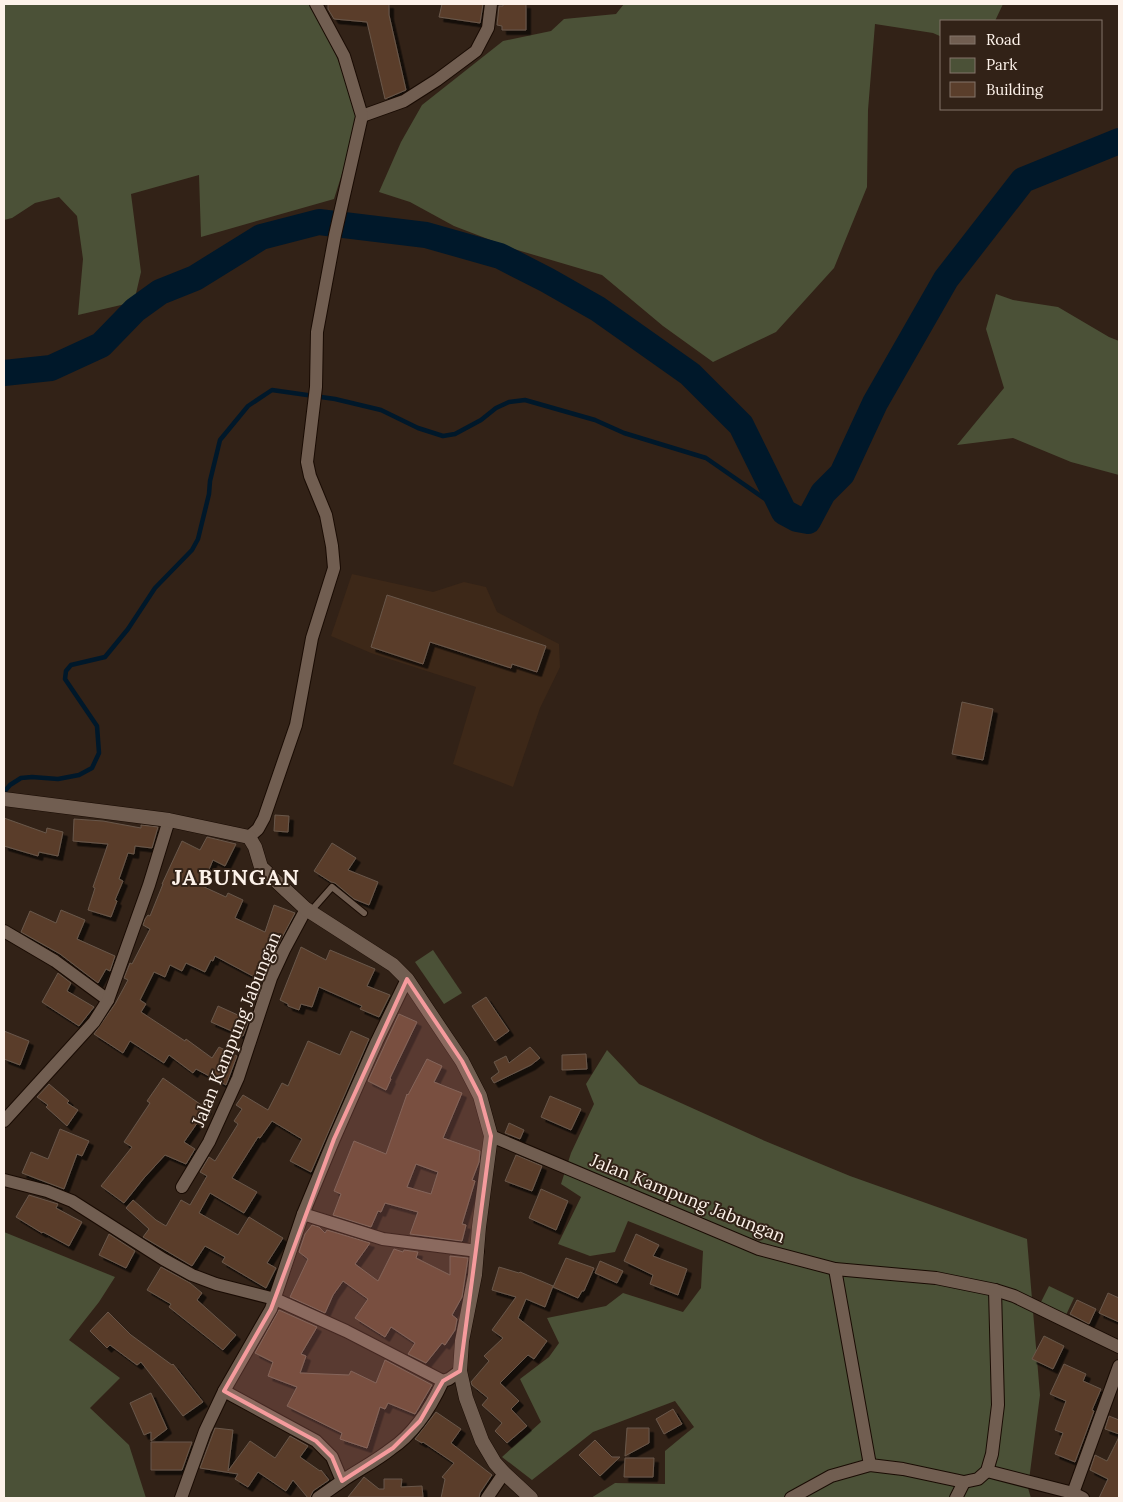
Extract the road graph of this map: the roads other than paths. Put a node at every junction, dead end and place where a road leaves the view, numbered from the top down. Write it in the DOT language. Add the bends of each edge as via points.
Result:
graph roads {
  1 [pos="316,4"];
  2 [pos="491,4"];
  3 [pos="362,116"];
  4 [pos="9,800"];
  5 [pos="169,820"];
  6 [pos="249,837"];
  7 [pos="308,911"];
  8 [pos="364,913"];
  9 [pos="4,931"];
  10 [pos="406,980"];
  11 [pos="108,1000"];
  12 [pos="4,1121"];
  13 [pos="491,1136"];
  14 [pos="4,1180"];
  15 [pos="182,1187"];
  16 [pos="303,1214"];
  17 [pos="478,1251"];
  18 [pos="834,1269"];
  19 [pos="995,1290"];
  20 [pos="275,1299"];
  21 [pos="1119,1347"];
  22 [pos="1119,1366"];
  23 [pos="460,1371"];
  24 [pos="442,1381"];
  25 [pos="224,1391"];
  26 [pos="870,1465"];
  27 [pos="987,1471"];
  28 [pos="504,1474"];
  29 [pos="342,1480"];
  30 [pos="964,1482"];
  31 [pos="1078,1496"];
  32 [pos="181,1498"];
  33 [pos="318,1498"];
  34 [pos="487,1498"];
  35 [pos="532,1498"];
  36 [pos="791,1498"];
  37 [pos="956,1498"];
  1 -- 3 [label="street" via="344,56"];
  2 -- 3 [label="street" via="488,28 476,51 404,101"];
  3 -- 6 [label="street" via="317,332 316,387 306,462 326,515 334,568 312,638 296,725 264,818"];
  4 -- 5 [label="street"];
  5 -- 6 [label="street"];
  5 -- 11 [label="street"];
  6 -- 7 [label="street" via="261,867"];
  7 -- 8 [label="lane" via="332,887"];
  7 -- 10 [label="street" via="393,964"];
  7 -- 15 [label="street, Jalan Kampung Jabungan" via="284,950 238,1078 209,1142"];
  9 -- 11 [label="street" via="55,961"];
  10 -- 13 [label="street" via="462,1061 480,1096"];
  10 -- 16 [label="street" via="342,1119"];
  11 -- 12 [label="street" via="94,1022"];
  13 -- 17 [label="street"];
  13 -- 18 [label="street, Jalan Kampung Jabungan" via="759,1249"];
  14 -- 20 [label="street" via="72,1201 192,1275"];
  16 -- 17 [label="street" via="383,1239"];
  16 -- 20 [label="street"];
  17 -- 23 [label="street"];
  18 -- 19 [label="street, Jalan Kampung Jabungan" via="936,1278"];
  18 -- 26 [label="street"];
  19 -- 21 [label="street, Jalan Kampung Jabungan"];
  19 -- 27 [label="street" via="998,1405"];
  20 -- 24 [label="street" via="346,1331"];
  20 -- 25 [label="street"];
  22 -- 31 [label="street"];
  23 -- 24 [label="street"];
  23 -- 28 [label="street" via="482,1441"];
  24 -- 29 [label="street" via="420,1421 393,1448"];
  25 -- 29 [label="street" via="316,1441 332,1457"];
  25 -- 32 [label="street" via="205,1431"];
  26 -- 30 [label="street"];
  26 -- 36 [label="street" via="831,1476"];
  27 -- 30 [label="street" via="978,1479"];
  27 -- 31 [label="street"];
  28 -- 34 [label="street"];
  28 -- 35 [label="street"];
  29 -- 33 [label="street"];
  30 -- 37 [label="street"];
}
